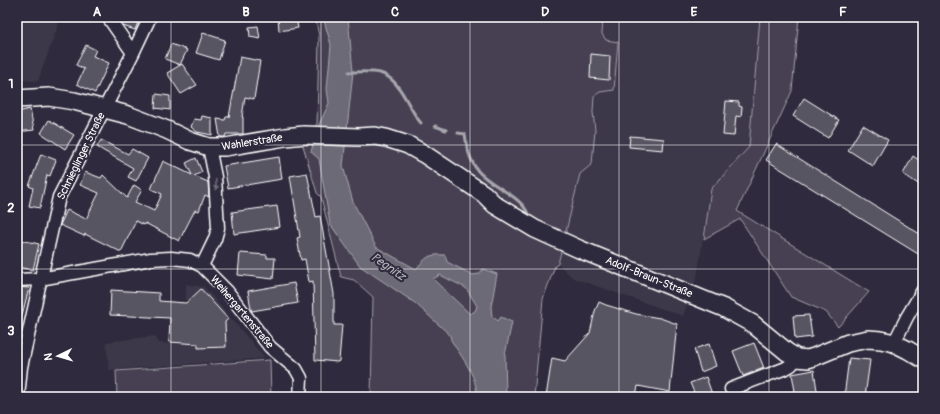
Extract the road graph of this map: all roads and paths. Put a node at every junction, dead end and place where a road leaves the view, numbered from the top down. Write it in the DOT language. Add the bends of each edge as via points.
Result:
graph roads {
  1 [pos="108,17"];
  2 [pos="150,17"];
  3 [pos="133,53"];
  4 [pos="17,99"];
  5 [pos="104,109"];
  6 [pos="358,136"];
  7 [pos="209,146"];
  8 [pos="202,266"];
  9 [pos="40,279"];
  10 [pos="17,280"];
  11 [pos="923,290"];
  12 [pos="894,343"];
  13 [pos="798,358"];
  14 [pos="923,359"];
  15 [pos="19,367"];
  16 [pos="731,389"];
  17 [pos="18,397"];
  18 [pos="300,397"];
  1 -- 3 [label="street"];
  2 -- 3 [label="street, Schnieglinger Straße"];
  3 -- 5 [label="street, Schnieglinger Straße"];
  4 -- 5 [label="main road, Wahlerstraße" via="57,98"];
  5 -- 7 [label="main road, Wahlerstraße" via="128,115 190,141"];
  5 -- 9 [label="street, Schnieglinger Straße" via="59,197"];
  6 -- 7 [label="main road, Wahlerstraße" via="285,136 225,147"];
  6 -- 13 [label="main road, Adolf-Braun-Straße" via="393,149 557,240 724,308 754,324"];
  7 -- 8 [label="street, Weihergartenstraße, one-way" via="215,177 218,228"];
  8 -- 9 [label="street, Weihergartenstraße" via="190,260 151,259"];
  8 -- 18 [label="street, Weihergartenstraße" via="227,291 270,347 296,369 301,378"];
  9 -- 10 [label="street, Weihergartenstraße"];
  9 -- 15 [label="street, Schnieglinger Straße"];
  11 -- 12 [label="street"];
  12 -- 13 [label="main road" via="877,339 860,340 808,359"];
  12 -- 14 [label="main road"];
  13 -- 16 [label="street" via="786,368"];
  15 -- 17 [label="street, Schnieglinger Straße"];
}
